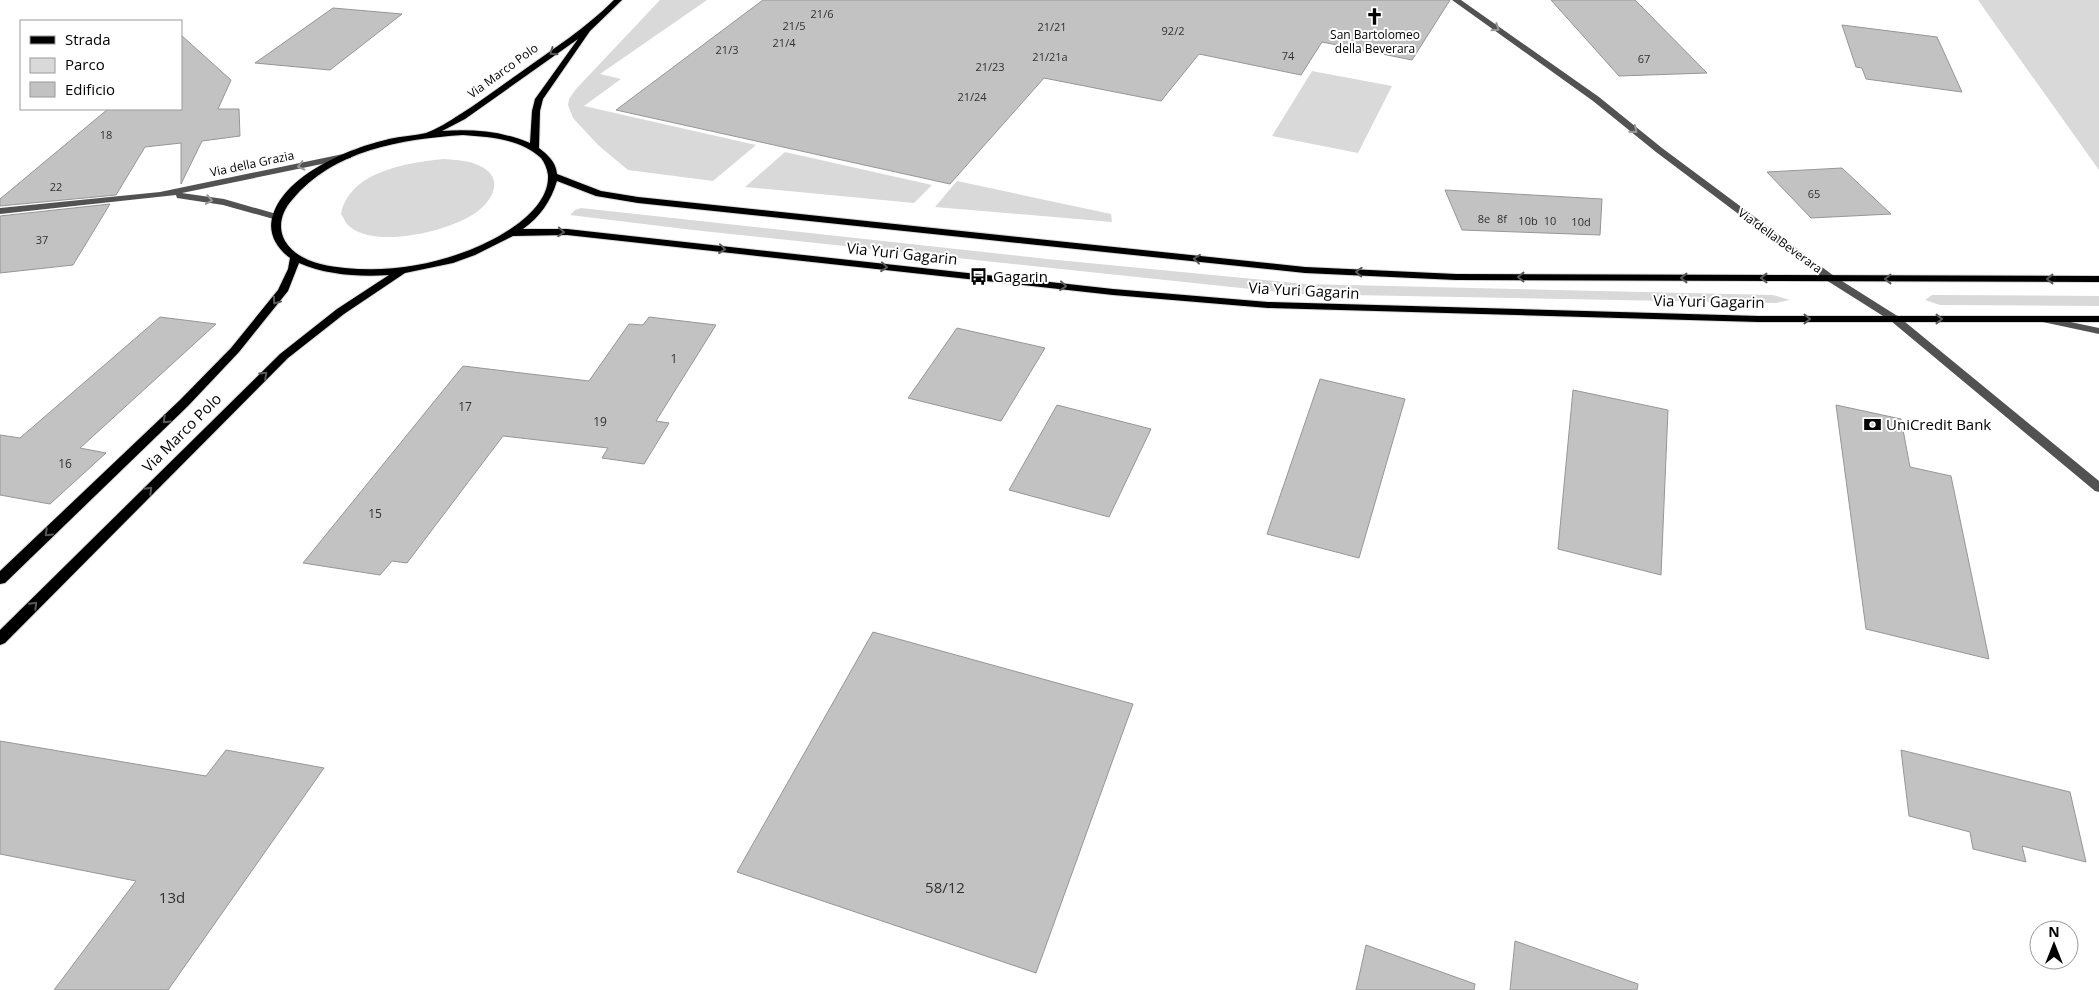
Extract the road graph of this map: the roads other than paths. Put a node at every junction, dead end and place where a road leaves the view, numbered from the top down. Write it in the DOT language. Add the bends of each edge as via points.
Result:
graph roads {
  1 [pos="618,0"];
  2 [pos="1456,0"];
  3 [pos="593,24"];
  4 [pos="426,135"];
  5 [pos="534,148"];
  6 [pos="349,156"];
  7 [pos="553,176"];
  8 [pos="160,195"];
  9 [pos="0,211"];
  10 [pos="277,217"];
  11 [pos="512,233"];
  12 [pos="295,257"];
  13 [pos="404,270"];
  14 [pos="1830,278"];
  15 [pos="2099,280"];
  16 [pos="1895,319"];
  17 [pos="2042,319"];
  18 [pos="2099,320"];
  19 [pos="2099,331"];
  20 [pos="2099,488"];
  21 [pos="0,579"];
  22 [pos="0,639"];
  1 -- 3 [label="main road, Via Marco Polo"];
  2 -- 14 [label="street, Via della Beverara, one-way" via="1596,99"];
  3 -- 4 [label="main road, Via Marco Polo, one-way" via="462,117"];
  3 -- 5 [label="main road, Via Marco Polo" via="539,99"];
  4 -- 5 [label="main road" via="487,134"];
  4 -- 6 [label="main road" via="392,141"];
  5 -- 7 [label="main road" via="546,159"];
  6 -- 8 [label="street, Via della Grazia, one-way"];
  6 -- 10 [label="main road" via="320,170 298,186 284,202"];
  7 -- 11 [label="main road" via="544,204"];
  14 -- 7 [label="main road, Via Yuri Gagarin, one-way" via="1456,277 1305,270 638,200 599,194"];
  8 -- 9 [label="street, Via della Grazia"];
  8 -- 10 [label="street, Via della Grazia, one-way" via="203,198"];
  10 -- 12 [label="main road" via="275,227 280,243"];
  11 -- 13 [label="main road" via="458,258"];
  11 -- 16 [label="main road, Via Yuri Gagarin, one-way" via="576,233 1113,292 1268,305 1758,319"];
  12 -- 13 [label="main road" via="324,268 347,272"];
  12 -- 21 [label="main road, Via Marco Polo, one-way" via="283,291 235,350"];
  22 -- 13 [label="main road, Via Marco Polo, one-way" via="284,356 362,296"];
  15 -- 14 [label="main road, Via Yuri Gagarin, one-way"];
  14 -- 16 [label="street, Via della Beverara"];
  16 -- 17 [label="main road, Via Yuri Gagarin, one-way"];
  16 -- 20 [label="street, Via della Beverara"];
  17 -- 18 [label="main road, Via Yuri Gagarin"];
  17 -- 19 [label="street"];
}
